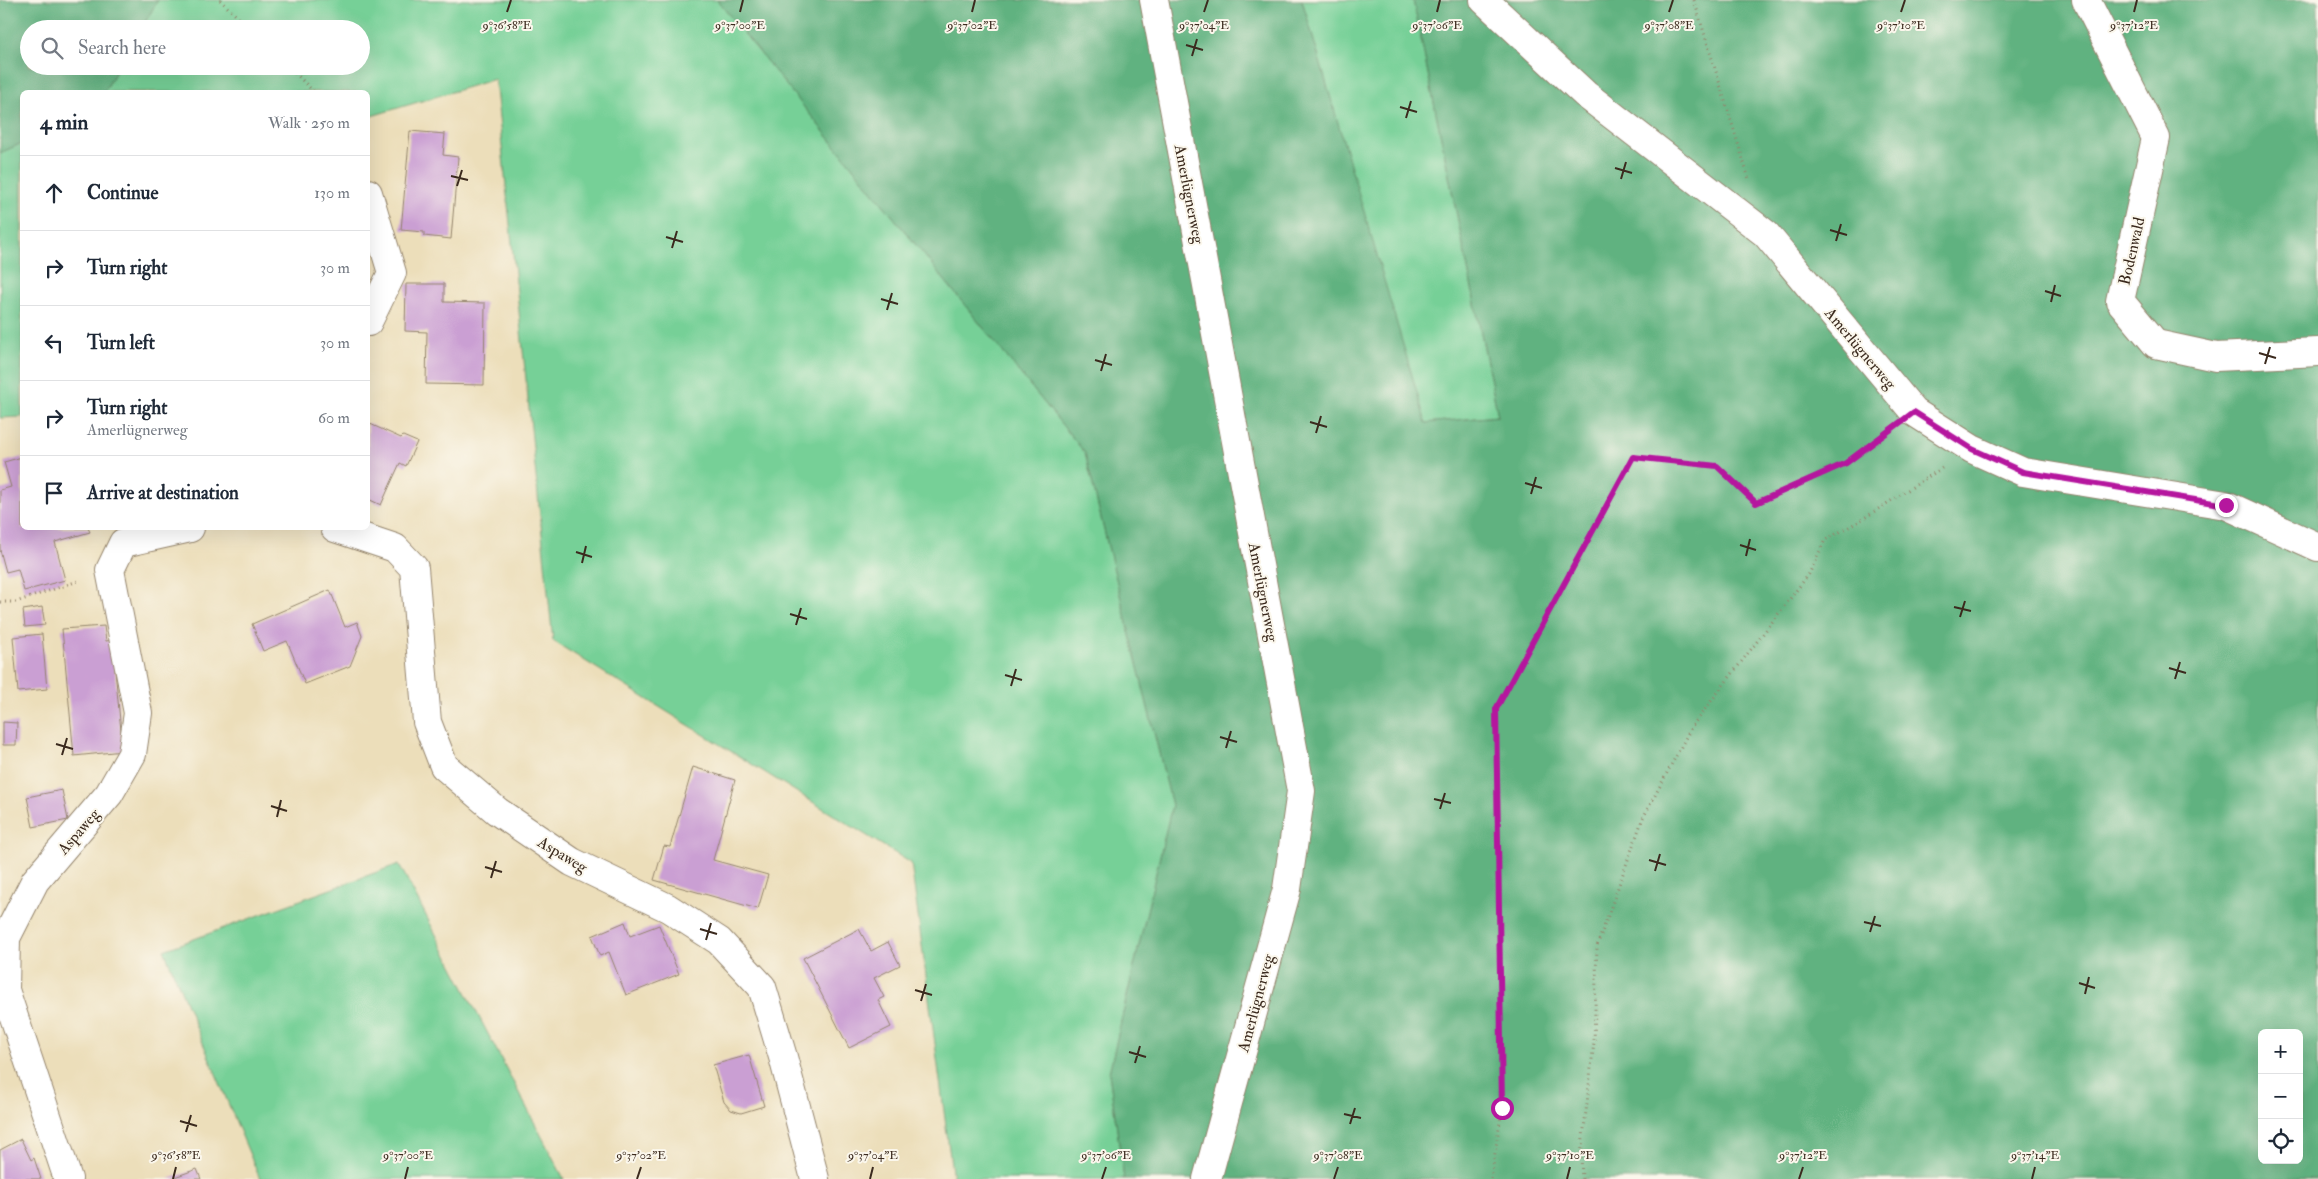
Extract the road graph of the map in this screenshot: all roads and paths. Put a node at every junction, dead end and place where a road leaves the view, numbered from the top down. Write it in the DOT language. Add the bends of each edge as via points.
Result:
graph roads {
  1 [pos="220,0"];
  2 [pos="1154,0"];
  3 [pos="1484,0"];
  4 [pos="1694,0"];
  5 [pos="2086,0"];
  6 [pos="241,20"];
  7 [pos="297,75"];
  8 [pos="312,90"];
  9 [pos="1752,187"];
  10 [pos="370,200"];
  11 [pos="370,318"];
  12 [pos="2318,352"];
  13 [pos="1914,412"];
  14 [pos="1972,449"];
  15 [pos="174,530"];
  16 [pos="341,530"];
  17 [pos="2318,547"];
  18 [pos="110,570"];
  19 [pos="0,602"];
  20 [pos="68,1179"];
  21 [pos="815,1179"];
  22 [pos="1208,1179"];
  23 [pos="1491,1179"];
  24 [pos="1582,1179"];
  1 -- 6 [label="path"];
  2 -- 22 [label="street, Amerlügnerweg" via="1301,791 1287,889"];
  3 -- 13 [label="street, Amerlügnerweg" via="1585,94 1766,234"];
  4 -- 9 [label="path"];
  5 -- 12 [label="street, Bodenwald" via="2156,138 2120,301 2156,344 2216,357"];
  7 -- 8 [label="path"];
  10 -- 11 [label="street" via="392,274"];
  13 -- 14 [label="street, Amerlügnerweg"];
  13 -- 23 [label="path" via="1846,463 1756,503 1717,466 1633,457 1628,466 1496,709 1502,1108"];
  14 -- 17 [label="street, Amerlügnerweg" via="2023,472 2226,505"];
  14 -- 24 [label="path" via="1825,540 1809,574 1692,726 1643,818 1597,946 1594,1042 1581,1155"];
  15 -- 18 [label="street" via="123,543"];
  16 -- 21 [label="street, Aspaweg" via="395,548 414,568 428,722 444,766 497,811 572,862 668,908 719,940 762,987"];
  18 -- 19 [label="path" via="16,602"];
  18 -- 20 [label="street, Aspaweg" via="138,713 132,754 109,794 35,881 6,938 5,990"];
}
